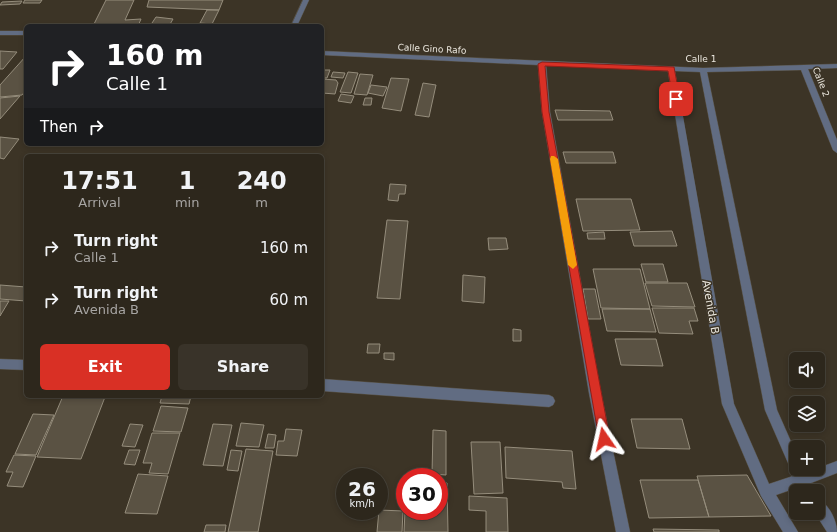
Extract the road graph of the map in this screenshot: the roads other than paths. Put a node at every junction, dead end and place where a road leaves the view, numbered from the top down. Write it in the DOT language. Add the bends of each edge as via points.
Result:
graph roads {
  1 [pos="306,0"];
  2 [pos="295,24"];
  3 [pos="0,32"];
  4 [pos="24,33"];
  5 [pos="324,53"];
  6 [pos="542,64"];
  7 [pos="804,66"];
  8 [pos="837,66"];
  9 [pos="671,69"];
  10 [pos="703,70"];
  11 [pos="837,150"];
  12 [pos="0,364"];
  13 [pos="24,365"];
  14 [pos="324,385"];
  15 [pos="549,401"];
  16 [pos="837,467"];
  17 [pos="801,477"];
  18 [pos="766,491"];
  19 [pos="825,517"];
  20 [pos="623,532"];
  21 [pos="791,532"];
  22 [pos="835,532"];
  1 -- 2 [label="street"];
  3 -- 4 [label="street"];
  5 -- 6 [label="street, Calle Gino Rafo"];
  6 -- 9 [label="street, Calle 1"];
  6 -- 20 [label="street" via="546,112 595,393"];
  7 -- 8 [label="street, Calle 1"];
  7 -- 10 [label="street, Calle 1"];
  7 -- 11 [label="street, Calle 2"];
  9 -- 10 [label="street, Calle 1"];
  9 -- 18 [label="street, Avenida B" via="728,404"];
  10 -- 17 [label="street" via="771,410"];
  12 -- 13 [label="street"];
  14 -- 15 [label="street"];
  16 -- 17 [label="street"];
  17 -- 18 [label="street"];
  18 -- 21 [label="street, Avenida B"];
  19 -- 22 [label="street"];
}
